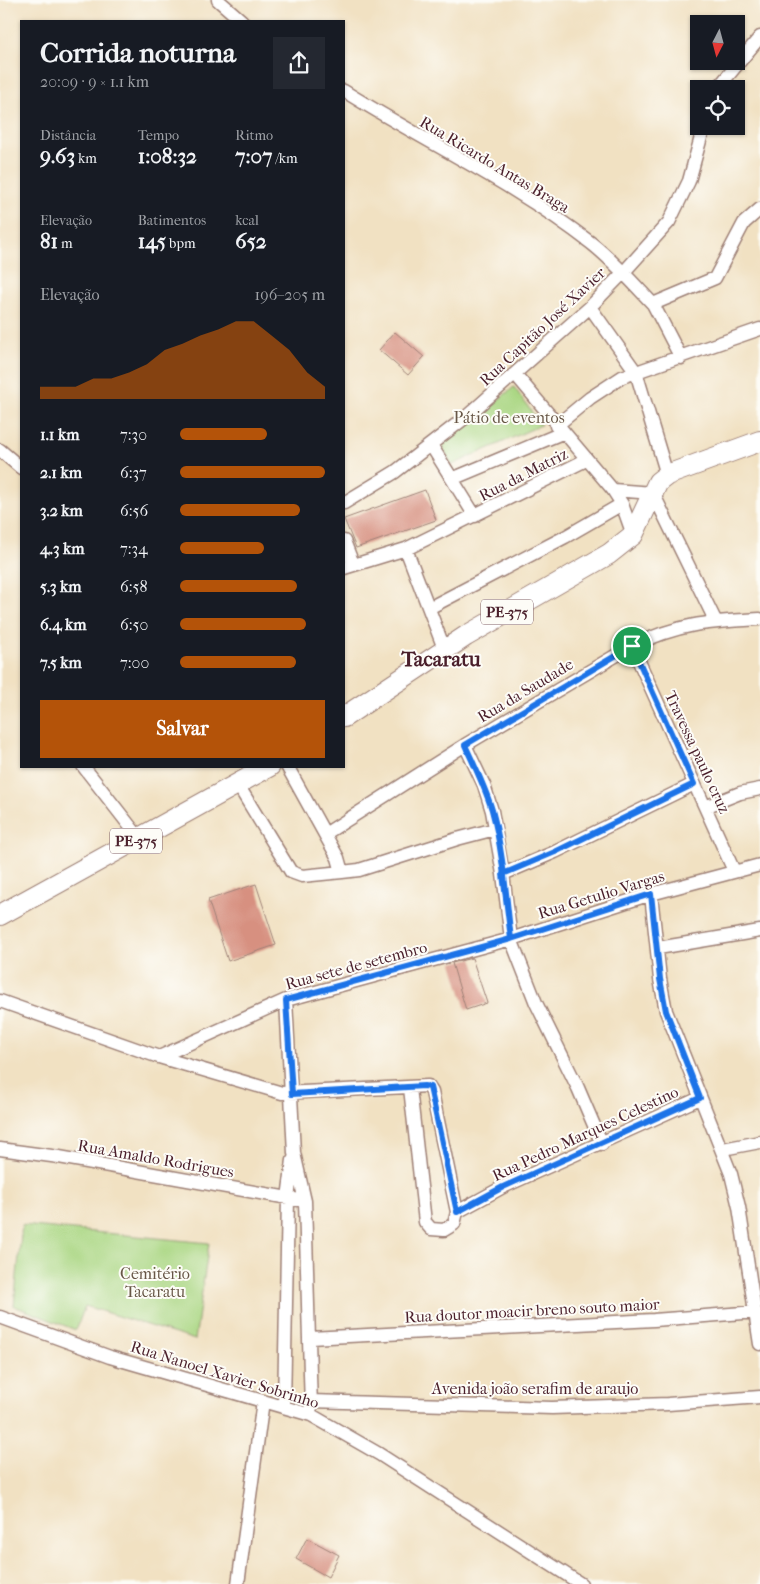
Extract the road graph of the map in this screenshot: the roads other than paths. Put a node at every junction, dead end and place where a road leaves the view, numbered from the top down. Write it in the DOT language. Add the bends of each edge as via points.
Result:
graph roads {
  1 [pos="218,0"];
  2 [pos="241,20"];
  3 [pos="760,37"];
  4 [pos="724,80"];
  5 [pos="345,92"];
  6 [pos="702,135"];
  7 [pos="760,209"];
  8 [pos="624,272"];
  9 [pos="653,304"];
  10 [pos="590,307"];
  11 [pos="760,329"];
  12 [pos="681,358"];
  13 [pos="636,372"];
  14 [pos="515,374"];
  15 [pos="559,429"];
  16 [pos="760,441"];
  17 [pos="431,445"];
  18 [pos="0,450"];
  19 [pos="586,460"];
  20 [pos="20,467"];
  21 [pos="667,475"];
  22 [pos="452,479"];
  23 [pos="613,490"];
  24 [pos="653,493"];
  25 [pos="345,502"];
  26 [pos="622,504"];
  27 [pos="475,516"];
  28 [pos="633,535"];
  29 [pos="345,547"];
  30 [pos="406,549"];
  31 [pos="349,566"];
  32 [pos="429,608"];
  33 [pos="760,619"];
  34 [pos="715,620"];
  35 [pos="632,646"];
  36 [pos="445,651"];
  37 [pos="345,716"];
  38 [pos="465,745"];
  39 [pos="84,768"];
  40 [pos="266,768"];
  41 [pos="288,768"];
  42 [pos="238,784"];
  43 [pos="694,784"];
  44 [pos="760,789"];
  45 [pos="705,806"];
  46 [pos="495,829"];
  47 [pos="325,834"];
  48 [pos="140,839"];
  49 [pos="760,865"];
  50 [pos="734,871"];
  51 [pos="342,872"];
  52 [pos="503,874"];
  53 [pos="651,894"];
  54 [pos="0,914"];
  55 [pos="760,931"];
  56 [pos="511,939"];
  57 [pos="658,948"];
  58 [pos="286,1000"];
  59 [pos="0,1001"];
  60 [pos="159,1057"];
  61 [pos="414,1087"];
  62 [pos="292,1094"];
  63 [pos="700,1098"];
  64 [pos="760,1142"];
  65 [pos="602,1144"];
  66 [pos="0,1148"];
  67 [pos="723,1149"];
  68 [pos="294,1153"];
  69 [pos="288,1198"];
  70 [pos="305,1201"];
  71 [pos="457,1212"];
  72 [pos="286,1302"];
  73 [pos="308,1303"];
  74 [pos="756,1312"];
  75 [pos="0,1317"];
  76 [pos="310,1338"];
  77 [pos="760,1344"];
  78 [pos="760,1397"];
  79 [pos="263,1401"];
  80 [pos="310,1401"];
  81 [pos="284,1407"];
  82 [pos="311,1415"];
  83 [pos="238,1584"];
  84 [pos="581,1584"];
  1 -- 2 [label="street"];
  3 -- 4 [label="street"];
  5 -- 8 [label="street, Rua Ricardo Antas Braga" via="529,199 591,243"];
  6 -- 8 [label="street, Rua Capitão José Xavier" via="689,181 669,222"];
  7 -- 9 [label="street" via="744,223 715,278"];
  8 -- 9 [label="street, Rua Ricardo Antas Braga"];
  8 -- 10 [label="street, Rua Capitão José Xavier"];
  9 -- 12 [label="street, Rua Ricardo Antas Braga"];
  10 -- 13 [label="street"];
  10 -- 14 [label="street, Rua Capitão José Xavier"];
  11 -- 12 [label="street"];
  12 -- 13 [label="street"];
  13 -- 15 [label="street" via="607,386"];
  13 -- 21 [label="street"];
  14 -- 15 [label="street"];
  14 -- 17 [label="street, Rua Capitão José Xavier"];
  15 -- 19 [label="street"];
  15 -- 22 [label="street"];
  16 -- 21 [label="main road"];
  17 -- 22 [label="street, Rua da Matriz"];
  17 -- 25 [label="street, Rua Capitão José Xavier" via="396,472"];
  18 -- 20 [label="street"];
  19 -- 23 [label="street"];
  19 -- 27 [label="street, Rua da Matriz"];
  21 -- 24 [label="main road, PE-375" via="658,482"];
  22 -- 27 [label="street, Rua da Matriz"];
  23 -- 24 [label="street"];
  23 -- 26 [label="street"];
  24 -- 28 [label="main road, PE-375"];
  24 -- 34 [label="street"];
  26 -- 28 [label="street"];
  26 -- 32 [label="street"];
  27 -- 30 [label="street, Rua da Matriz"];
  28 -- 36 [label="main road, PE-375" via="595,562"];
  29 -- 31 [label="street, Rua da Matriz"];
  30 -- 31 [label="street, Rua da Matriz"];
  30 -- 32 [label="street"];
  32 -- 36 [label="street"];
  33 -- 34 [label="street, Rua da Saudade"];
  34 -- 35 [label="street, Rua da Saudade" via="673,629"];
  35 -- 38 [label="street, Rua da Saudade"];
  35 -- 43 [label="street, Travessa paulo cruz"];
  36 -- 37 [label="main road, PE-375"];
  38 -- 46 [label="street" via="484,785"];
  38 -- 47 [label="street, Rua da Saudade"];
  39 -- 48 [label="street"];
  40 -- 42 [label="main road, PE-375"];
  41 -- 47 [label="street"];
  42 -- 48 [label="main road, PE-375"];
  42 -- 51 [label="street" via="291,872 302,876"];
  43 -- 45 [label="street, Travessa paulo cruz"];
  43 -- 52 [label="street"];
  44 -- 45 [label="street"];
  45 -- 50 [label="street, Travessa paulo cruz"];
  46 -- 51 [label="street" via="359,870"];
  46 -- 52 [label="street"];
  47 -- 51 [label="street"];
  48 -- 54 [label="main road, PE-375"];
  49 -- 50 [label="street, Rua Getulio Vargas"];
  50 -- 53 [label="street, Rua Getulio Vargas"];
  52 -- 56 [label="street"];
  53 -- 56 [label="street, Rua Getulio Vargas"];
  53 -- 57 [label="street"];
  55 -- 57 [label="street"];
  56 -- 58 [label="street, Rua sete de setembro"];
  56 -- 65 [label="street" via="536,1002"];
  57 -- 63 [label="street" via="666,1011"];
  58 -- 60 [label="street, Rua sete de setembro"];
  58 -- 62 [label="street"];
  59 -- 60 [label="street"];
  60 -- 62 [label="street"];
  61 -- 62 [label="street"];
  61 -- 71 [label="street" via="430,1087"];
  61 -- 71 [label="street" via="424,1222 431,1229 449,1228 454,1224"];
  62 -- 68 [label="street"];
  63 -- 65 [label="street, Rua Pedro Marques Celestino"];
  63 -- 67 [label="street"];
  64 -- 67 [label="street"];
  65 -- 71 [label="street, Rua Pedro Marques Celestino" via="503,1187"];
  66 -- 69 [label="street, Rua Amaldo Rodrigues"];
  67 -- 74 [label="street" via="739,1207"];
  68 -- 69 [label="street"];
  68 -- 70 [label="street"];
  69 -- 70 [label="street, Rua Amaldo Rodrigues"];
  69 -- 72 [label="street"];
  70 -- 73 [label="street"];
  72 -- 73 [label="street"];
  72 -- 81 [label="street"];
  73 -- 76 [label="street"];
  74 -- 76 [label="street, Rua doutor moacir breno souto maior"];
  74 -- 77 [label="street"];
  75 -- 79 [label="street, Rua Nanoel Xavier Sobrinho" via="118,1359"];
  76 -- 80 [label="street"];
  78 -- 80 [label="street, Avenida joão serafim de araujo" via="552,1408"];
  79 -- 81 [label="street, Rua Nanoel Xavier Sobrinho"];
  79 -- 83 [label="street"];
  80 -- 82 [label="street"];
  81 -- 82 [label="street, Rua Nanoel Xavier Sobrinho"];
  82 -- 84 [label="street, Rua Nanoel Xavier Sobrinho" via="379,1454"];
}
